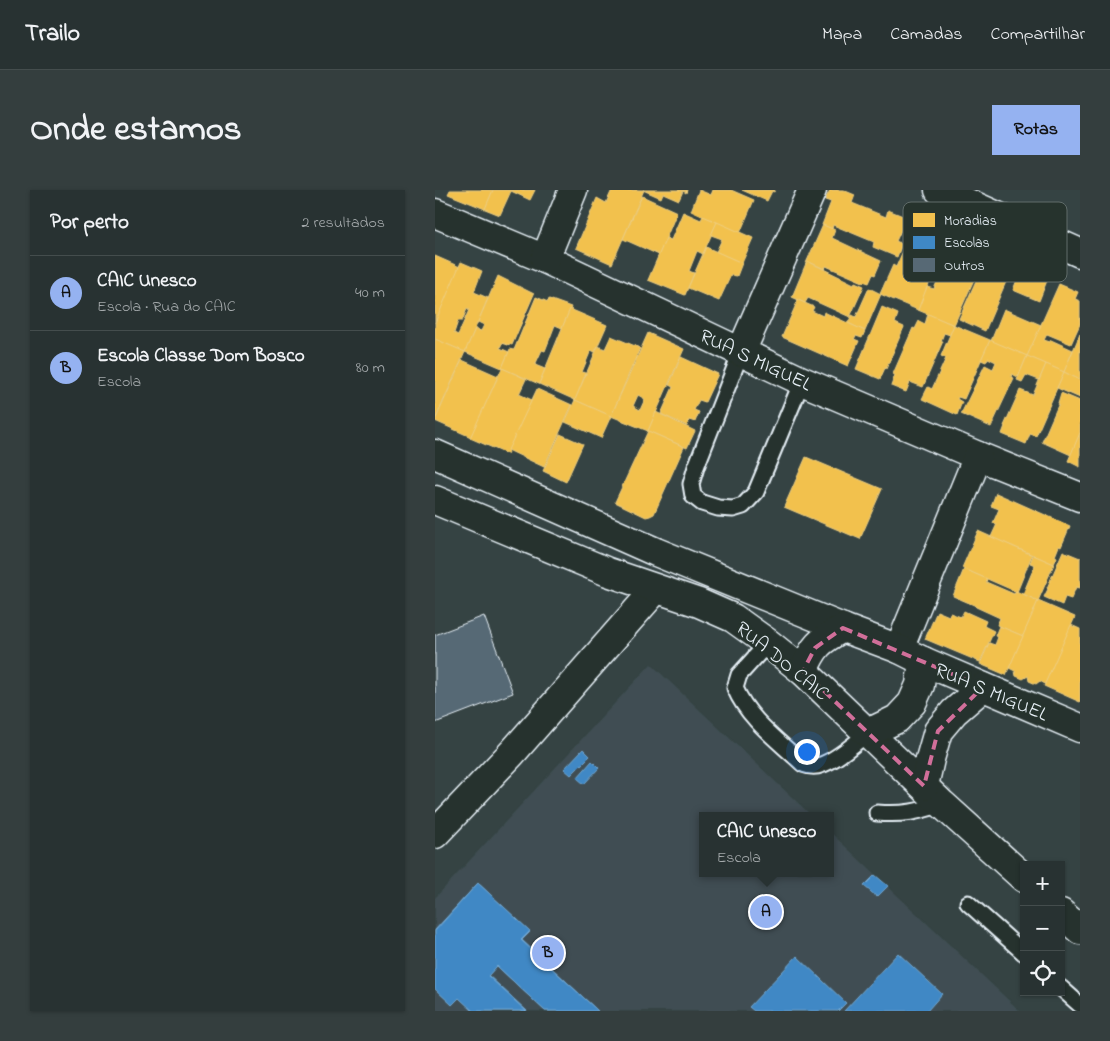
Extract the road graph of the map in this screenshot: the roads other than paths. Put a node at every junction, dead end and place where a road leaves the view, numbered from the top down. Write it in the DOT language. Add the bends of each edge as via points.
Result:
graph roads {
  1 [pos="573,190"];
  2 [pos="812,190"];
  3 [pos="939,190"];
  4 [pos="966,202"];
  5 [pos="435,213"];
  6 [pos="1067,247"];
  7 [pos="1080,253"];
  8 [pos="545,259"];
  9 [pos="741,352"];
  10 [pos="801,381"];
  11 [pos="435,454"];
  12 [pos="978,456"];
  13 [pos="1080,497"];
  14 [pos="435,500"];
  15 [pos="656,589"];
  16 [pos="843,628"];
  17 [pos="767,643"];
  18 [pos="911,655"];
  19 [pos="803,671"];
  20 [pos="983,687"];
  21 [pos="1080,728"];
  22 [pos="868,733"];
  23 [pos="933,795"];
  24 [pos="877,812"];
  25 [pos="435,834"];
  26 [pos="1020,874"];
  27 [pos="968,903"];
  28 [pos="1022,951"];
  29 [pos="1065,992"];
  30 [pos="1080,1005"];
  1 -- 8 [label="street"];
  2 -- 9 [label="street"];
  3 -- 4 [label="street"];
  5 -- 8 [label="street, RUA S MIGUEL"];
  6 -- 7 [label="street"];
  8 -- 9 [label="street, RUA S MIGUEL"];
  9 -- 10 [label="street, RUA S MIGUEL"];
  9 -- 10 [label="lane" via="691,484 693,496 702,504 733,509 743,506 756,492"];
  10 -- 12 [label="street, RUA S MIGUEL"];
  11 -- 16 [label="street, RUA S MIGUEL" via="656,552"];
  12 -- 13 [label="street, RUA S MIGUEL"];
  12 -- 18 [label="street"];
  14 -- 15 [label="street, RUA DO CAIC"];
  15 -- 17 [label="street, RUA DO CAIC" via="733,618"];
  15 -- 25 [label="street" via="512,753"];
  16 -- 18 [label="street, RUA S MIGUEL"];
  16 -- 19 [label="street" via="815,648"];
  17 -- 19 [label="street, RUA DO CAIC"];
  17 -- 22 [label="lane" via="739,675 735,688 752,717 803,764 812,767 824,764"];
  18 -- 20 [label="street, RUA S MIGUEL"];
  18 -- 22 [label="street" via="920,685 912,703 897,719"];
  19 -- 22 [label="street, RUA DO CAIC"];
  20 -- 21 [label="street, RUA S MIGUEL"];
  20 -- 23 [label="street" via="953,712 938,731 930,759"];
  22 -- 23 [label="street, RUA DO CAIC"];
  23 -- 24 [label="lane" via="917,812"];
  23 -- 26 [label="street, RUA DO CAIC"];
  27 -- 28 [label="lane"];
  29 -- 30 [label="lane"];
}
